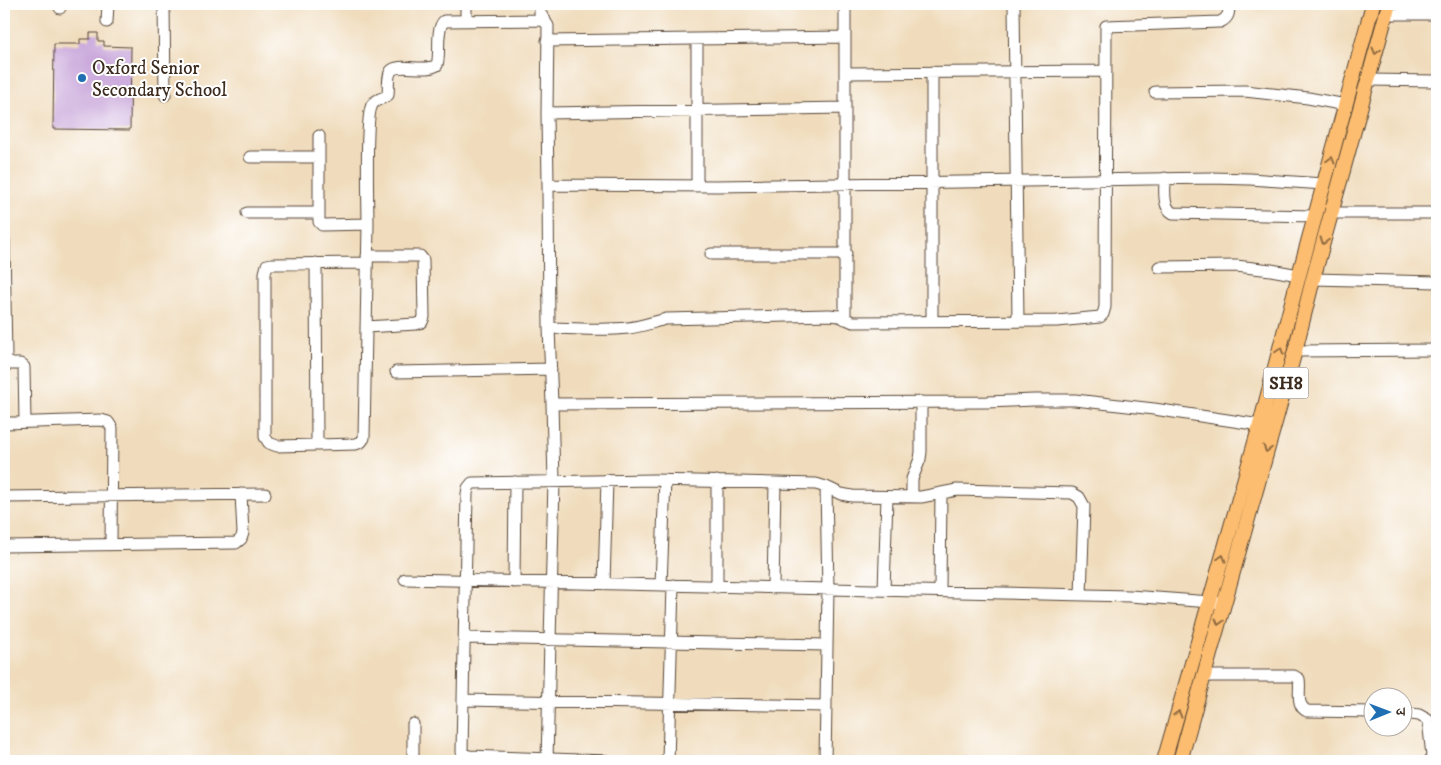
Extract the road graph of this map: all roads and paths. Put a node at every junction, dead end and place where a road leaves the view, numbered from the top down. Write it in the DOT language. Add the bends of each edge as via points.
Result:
graph roads {
  1 [pos="108,4"];
  2 [pos="164,4"];
  3 [pos="466,4"];
  4 [pos="540,4"];
  5 [pos="845,4"];
  6 [pos="1014,4"];
  7 [pos="1229,4"];
  8 [pos="1373,4"];
  9 [pos="1387,9"];
  10 [pos="1437,14"];
  11 [pos="466,20"];
  12 [pos="545,20"];
  13 [pos="107,22"];
  14 [pos="845,37"];
  15 [pos="697,39"];
  16 [pos="548,41"];
  17 [pos="1014,71"];
  18 [pos="1106,71"];
  19 [pos="932,72"];
  20 [pos="845,73"];
  21 [pos="1368,80"];
  22 [pos="1437,81"];
  23 [pos="1155,92"];
  24 [pos="165,95"];
  25 [pos="1346,105"];
  26 [pos="845,108"];
  27 [pos="696,110"];
  28 [pos="547,113"];
  29 [pos="318,136"];
  30 [pos="318,156"];
  31 [pos="250,157"];
  32 [pos="1165,178"];
  33 [pos="1106,179"];
  34 [pos="1016,181"];
  35 [pos="932,182"];
  36 [pos="846,183"];
  37 [pos="1324,184"];
  38 [pos="548,185"];
  39 [pos="697,186"];
  40 [pos="247,213"];
  41 [pos="318,213"];
  42 [pos="1332,213"];
  43 [pos="1437,213"];
  44 [pos="1316,216"];
  45 [pos="368,224"];
  46 [pos="4,240"];
  47 [pos="711,254"];
  48 [pos="846,254"];
  49 [pos="367,260"];
  50 [pos="316,263"];
  51 [pos="1159,267"];
  52 [pos="1299,275"];
  53 [pos="1313,279"];
  54 [pos="1437,282"];
  55 [pos="846,319"];
  56 [pos="932,321"];
  57 [pos="1018,321"];
  58 [pos="366,327"];
  59 [pos="550,328"];
  60 [pos="1437,350"];
  61 [pos="1295,351"];
  62 [pos="6,363"];
  63 [pos="551,369"];
  64 [pos="396,372"];
  65 [pos="921,402"];
  66 [pos="552,404"];
  67 [pos="25,422"];
  68 [pos="4,423"];
  69 [pos="1267,426"];
  70 [pos="318,445"];
  71 [pos="608,480"];
  72 [pos="665,480"];
  73 [pos="554,481"];
  74 [pos="717,481"];
  75 [pos="515,482"];
  76 [pos="775,483"];
  77 [pos="826,487"];
  78 [pos="941,492"];
  79 [pos="241,494"];
  80 [pos="265,494"];
  81 [pos="112,496"];
  82 [pos="887,496"];
  83 [pos="4,497"];
  84 [pos="912,497"];
  85 [pos="111,544"];
  86 [pos="4,546"];
  87 [pos="405,579"];
  88 [pos="466,580"];
  89 [pos="514,582"];
  90 [pos="551,582"];
  91 [pos="604,584"];
  92 [pos="661,585"];
  93 [pos="673,585"];
  94 [pos="717,586"];
  95 [pos="773,588"];
  96 [pos="828,589"];
  97 [pos="884,590"];
  98 [pos="940,591"];
  99 [pos="1081,595"];
  100 [pos="1210,601"];
  101 [pos="1224,603"];
  102 [pos="464,638"];
  103 [pos="550,640"];
  104 [pos="672,642"];
  105 [pos="827,645"];
  106 [pos="1204,676"];
  107 [pos="463,700"];
  108 [pos="548,701"];
  109 [pos="670,703"];
  110 [pos="826,706"];
  111 [pos="1364,712"];
  112 [pos="1414,714"];
  113 [pos="413,724"];
  114 [pos="547,760"];
  115 [pos="413,761"];
  116 [pos="608,761"];
  117 [pos="668,761"];
  118 [pos="825,761"];
  119 [pos="1164,761"];
  120 [pos="1180,761"];
  121 [pos="1430,761"];
  1 -- 13 [label="street"];
  2 -- 24 [label="street"];
  3 -- 11 [label="street"];
  4 -- 12 [label="street" via="540,14"];
  5 -- 14 [label="street"];
  6 -- 17 [label="street"];
  7 -- 18 [label="street" via="1229,15 1220,22 1106,26"];
  8 -- 25 [label="main road, SH8"];
  9 -- 10 [label="street"];
  9 -- 21 [label="main road, SH8, one-way"];
  11 -- 12 [label="street"];
  11 -- 45 [label="street" via="442,23 437,64 429,68 392,70 388,95 374,101 370,107"];
  12 -- 16 [label="street"];
  14 -- 15 [label="street"];
  14 -- 20 [label="street"];
  15 -- 16 [label="street"];
  15 -- 27 [label="street"];
  16 -- 28 [label="street"];
  17 -- 18 [label="street"];
  17 -- 19 [label="street"];
  17 -- 34 [label="street"];
  18 -- 33 [label="street"];
  19 -- 20 [label="street"];
  19 -- 35 [label="street"];
  20 -- 26 [label="street"];
  21 -- 22 [label="street"];
  21 -- 42 [label="main road, SH8"];
  23 -- 25 [label="street" via="1255,91"];
  37 -- 25 [label="main road, SH8, one-way"];
  26 -- 27 [label="street"];
  26 -- 36 [label="street"];
  27 -- 28 [label="street"];
  27 -- 39 [label="street"];
  28 -- 38 [label="street"];
  29 -- 30 [label="street"];
  30 -- 31 [label="street"];
  30 -- 41 [label="street"];
  32 -- 33 [label="street"];
  32 -- 37 [label="street"];
  32 -- 44 [label="street" via="1166,205 1173,213"];
  33 -- 34 [label="street"];
  33 -- 57 [label="street" via="1103,314 1076,320"];
  34 -- 35 [label="street"];
  34 -- 57 [label="street"];
  35 -- 36 [label="street"];
  35 -- 56 [label="street"];
  36 -- 39 [label="street"];
  36 -- 48 [label="street"];
  37 -- 44 [label="main road, SH8"];
  38 -- 39 [label="street"];
  38 -- 59 [label="street"];
  40 -- 41 [label="street"];
  41 -- 45 [label="street" via="318,222 322,225"];
  42 -- 43 [label="street"];
  42 -- 53 [label="main road, SH8, one-way"];
  44 -- 52 [label="main road, SH8"];
  45 -- 49 [label="street"];
  46 -- 62 [label="street"];
  47 -- 48 [label="street"];
  48 -- 55 [label="street"];
  49 -- 50 [label="street"];
  49 -- 58 [label="street"];
  49 -- 58 [label="street" via="422,258 424,317 416,324"];
  50 -- 70 [label="street"];
  50 -- 70 [label="street" via="272,264 266,268 266,437 269,443 277,446"];
  51 -- 52 [label="street" via="1236,266"];
  69 -- 52 [label="main road, SH8, one-way"];
  53 -- 54 [label="street"];
  53 -- 61 [label="main road, SH8"];
  55 -- 56 [label="street" via="853,322"];
  55 -- 59 [label="street" via="828,315 666,320 627,328"];
  56 -- 57 [label="street"];
  58 -- 70 [label="street" via="364,438 356,444"];
  59 -- 63 [label="street"];
  60 -- 61 [label="street"];
  61 -- 69 [label="main road, SH8"];
  62 -- 67 [label="street" via="24,367"];
  63 -- 64 [label="street"];
  63 -- 66 [label="street"];
  65 -- 66 [label="street"];
  65 -- 69 [label="street" via="1075,400"];
  65 -- 84 [label="street" via="921,452 914,473"];
  66 -- 73 [label="street"];
  67 -- 68 [label="street"];
  67 -- 81 [label="street" via="108,422 112,428"];
  100 -- 69 [label="main road, SH8, one-way"];
  69 -- 101 [label="main road, SH8, one-way"];
  71 -- 72 [label="street"];
  71 -- 73 [label="street"];
  71 -- 91 [label="street"];
  72 -- 74 [label="street"];
  72 -- 92 [label="street"];
  73 -- 75 [label="street"];
  73 -- 90 [label="street"];
  74 -- 76 [label="street"];
  74 -- 94 [label="street"];
  75 -- 88 [label="street" via="475,482 470,485"];
  75 -- 89 [label="street"];
  76 -- 77 [label="street"];
  76 -- 95 [label="street"];
  77 -- 82 [label="street" via="846,495"];
  77 -- 96 [label="street"];
  78 -- 84 [label="street"];
  78 -- 98 [label="street"];
  78 -- 99 [label="street" via="1077,494 1084,506"];
  79 -- 80 [label="street"];
  79 -- 81 [label="street"];
  79 -- 85 [label="street" via="243,533 236,543"];
  81 -- 83 [label="street"];
  81 -- 85 [label="street"];
  82 -- 84 [label="street"];
  82 -- 97 [label="street"];
  85 -- 86 [label="street"];
  87 -- 88 [label="street"];
  88 -- 89 [label="street"];
  88 -- 102 [label="street"];
  89 -- 90 [label="street"];
  90 -- 91 [label="street"];
  90 -- 103 [label="street"];
  91 -- 92 [label="street"];
  92 -- 93 [label="street"];
  93 -- 94 [label="street"];
  93 -- 104 [label="street"];
  94 -- 95 [label="street"];
  95 -- 96 [label="street"];
  96 -- 97 [label="street"];
  96 -- 105 [label="street"];
  97 -- 98 [label="street"];
  98 -- 99 [label="street"];
  99 -- 100 [label="street"];
  100 -- 101 [label="street"];
  119 -- 100 [label="main road, SH8, one-way"];
  101 -- 106 [label="main road, SH8, one-way"];
  102 -- 103 [label="street"];
  102 -- 107 [label="street"];
  103 -- 104 [label="street"];
  103 -- 108 [label="street"];
  104 -- 105 [label="street"];
  104 -- 109 [label="street"];
  105 -- 110 [label="street"];
  106 -- 111 [label="street" via="1294,676 1300,683 1299,703 1303,710"];
  106 -- 120 [label="main road, SH8"];
  107 -- 108 [label="street"];
  107 -- 114 [label="street" via="463,754"];
  108 -- 109 [label="street"];
  108 -- 114 [label="street"];
  109 -- 110 [label="street"];
  109 -- 117 [label="street"];
  110 -- 118 [label="street"];
  112 -- 121 [label="street" via="1428,720"];
  113 -- 115 [label="street"];
  114 -- 116 [label="street"];
}
